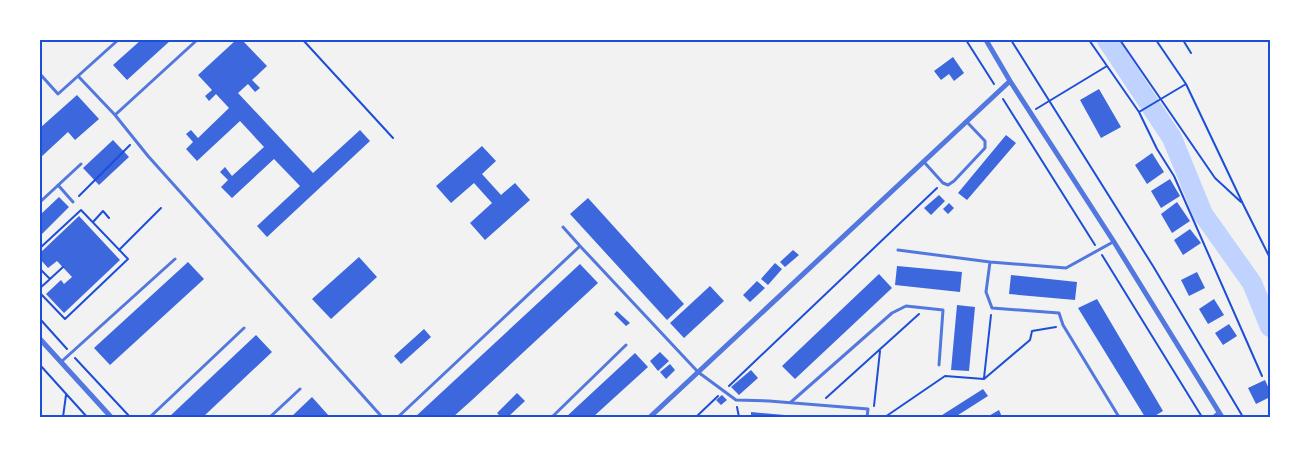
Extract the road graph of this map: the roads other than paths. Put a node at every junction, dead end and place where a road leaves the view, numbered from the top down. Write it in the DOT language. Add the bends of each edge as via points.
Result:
graph roads {
  1 [pos="118,40"];
  2 [pos="197,40"];
  3 [pos="986,40"];
  4 [pos="40,74"];
  5 [pos="78,76"];
  6 [pos="1010,80"];
  7 [pos="115,115"];
  8 [pos="966,121"];
  9 [pos="923,161"];
  10 [pos="81,164"];
  11 [pos="58,185"];
  12 [pos="40,202"];
  13 [pos="73,202"];
  14 [pos="563,227"];
  15 [pos="1114,242"];
  16 [pos="580,246"];
  17 [pos="898,250"];
  18 [pos="175,259"];
  19 [pos="990,262"];
  20 [pos="244,328"];
  21 [pos="40,339"];
  22 [pos="626,345"];
  23 [pos="61,362"];
  24 [pos="939,365"];
  25 [pos="698,372"];
  26 [pos="300,389"];
  27 [pos="790,402"];
  28 [pos="1220,414"];
  29 [pos="111,417"];
  30 [pos="150,417"];
  31 [pos="270,417"];
  32 [pos="382,417"];
  33 [pos="398,417"];
  34 [pos="552,417"];
  35 [pos="650,417"];
  36 [pos="867,417"];
  37 [pos="1119,417"];
  38 [pos="1213,417"];
  1 -- 5 [label="lane"];
  2 -- 7 [label="lane"];
  3 -- 6 [label="street"];
  4 -- 5 [label="lane" via="58,94"];
  5 -- 7 [label="lane"];
  6 -- 8 [label="street"];
  6 -- 15 [label="street"];
  7 -- 32 [label="lane"];
  8 -- 9 [label="street"];
  8 -- 9 [label="lane" via="985,141 985,148 954,181 948,185 943,183"];
  9 -- 25 [label="street"];
  10 -- 11 [label="lane"];
  11 -- 12 [label="lane"];
  11 -- 13 [label="lane"];
  14 -- 16 [label="lane"];
  15 -- 19 [label="lane" via="1066,268"];
  15 -- 28 [label="street"];
  16 -- 25 [label="lane"];
  16 -- 33 [label="lane"];
  17 -- 19 [label="lane"];
  18 -- 23 [label="lane"];
  19 -- 37 [label="lane" via="986,292 992,308 1059,313 1063,325"];
  20 -- 30 [label="lane"];
  21 -- 23 [label="street"];
  22 -- 34 [label="lane"];
  23 -- 29 [label="street"];
  24 -- 27 [label="lane" via="943,310 906,306 892,313"];
  25 -- 27 [label="lane" via="736,400"];
  25 -- 35 [label="street"];
  26 -- 31 [label="lane"];
  27 -- 36 [label="lane" via="868,408"];
  28 -- 38 [label="lane"];
}
